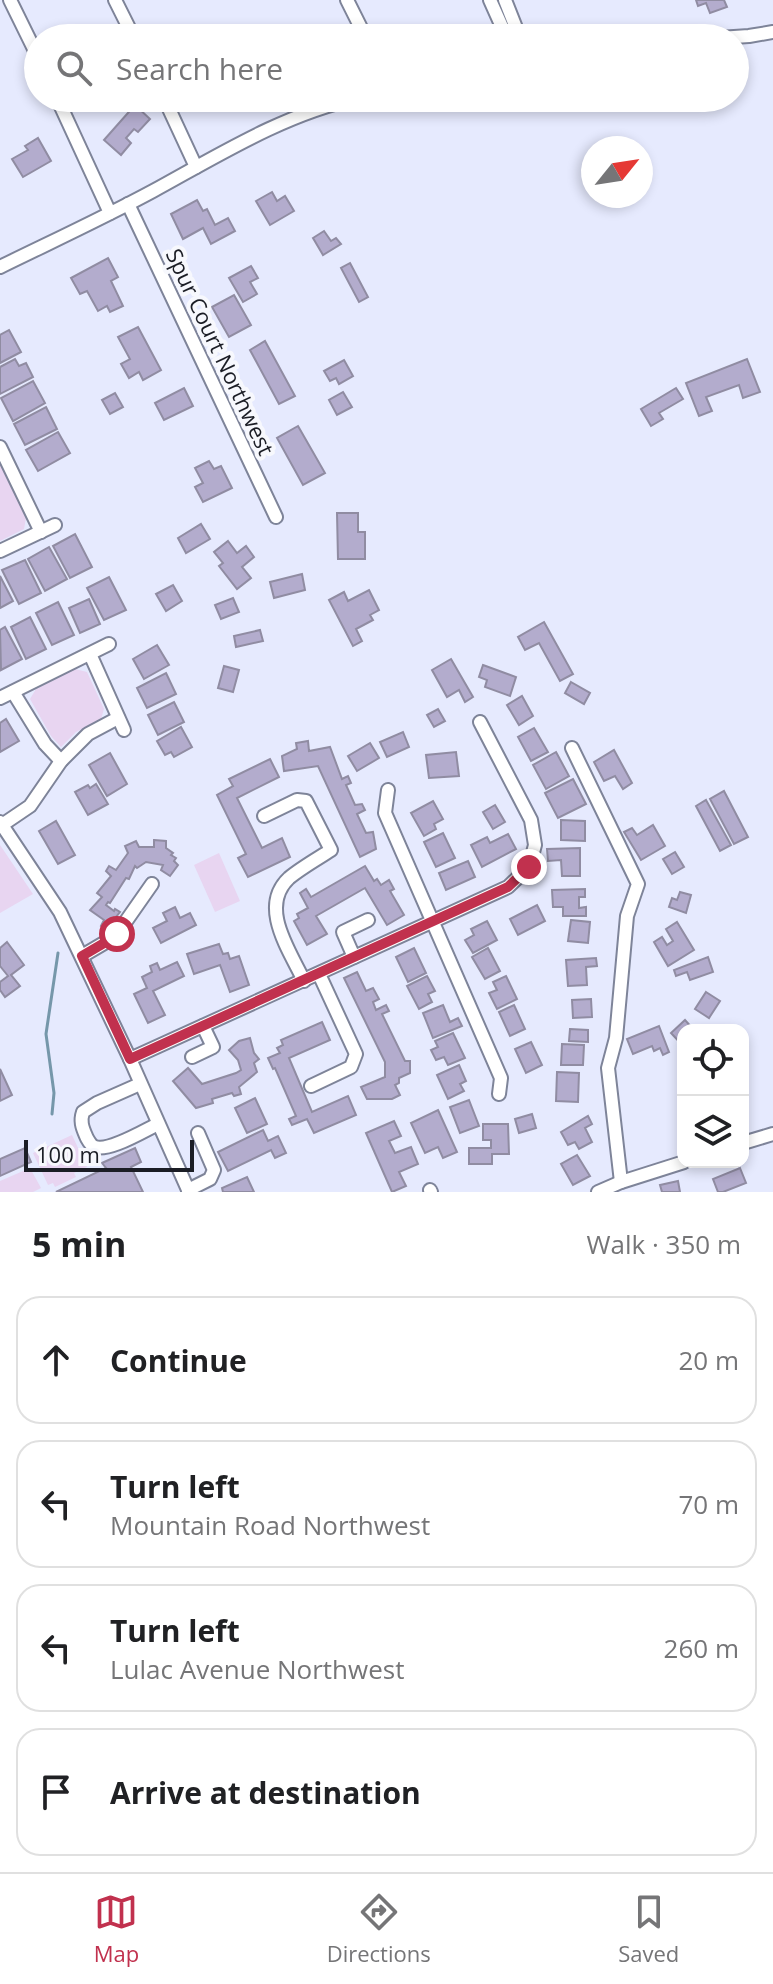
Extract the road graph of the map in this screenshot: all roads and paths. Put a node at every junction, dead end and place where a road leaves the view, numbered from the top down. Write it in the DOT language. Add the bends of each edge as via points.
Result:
graph roads {
  1 [pos="10,0"];
  2 [pos="115,0"];
  3 [pos="347,0"];
  4 [pos="490,0"];
  5 [pos="505,0"];
  6 [pos="127,24"];
  7 [pos="359,24"];
  8 [pos="501,24"];
  9 [pos="514,24"];
  10 [pos="24,28"];
  11 [pos="773,32"];
  12 [pos="749,36"];
  13 [pos="63,112"];
  14 [pos="170,112"];
  15 [pos="310,112"];
  16 [pos="196,167"];
  17 [pos="128,204"];
  18 [pos="110,213"];
  19 [pos="0,267"];
  20 [pos="0,447"];
  21 [pos="276,517"];
  22 [pos="55,525"];
  23 [pos="41,532"];
  24 [pos="0,551"];
  25 [pos="109,644"];
  26 [pos="90,654"];
  27 [pos="13,692"];
  28 [pos="0,698"];
  29 [pos="480,722"];
  30 [pos="572,748"];
  31 [pos="61,761"];
  32 [pos="388,790"];
  33 [pos="264,816"];
  34 [pos="1,824"];
  35 [pos="152,884"];
  36 [pos="368,920"];
  37 [pos="433,923"];
  38 [pos="82,956"];
  39 [pos="354,957"];
  40 [pos="319,974"];
  41 [pos="304,981"];
  42 [pos="203,1026"];
  43 [pos="226,1040"];
  44 [pos="213,1047"];
  45 [pos="192,1057"];
  46 [pos="130,1059"];
  47 [pos="140,1084"];
  48 [pos="311,1086"];
  49 [pos="499,1094"];
  50 [pos="158,1124"];
  51 [pos="198,1133"];
  52 [pos="773,1134"];
  53 [pos="749,1141"];
  54 [pos="677,1164"];
  55 [pos="621,1182"];
  56 [pos="188,1191"];
  57 [pos="598,1192"];
  1 -- 10 [label="street"];
  2 -- 6 [label="street"];
  3 -- 7 [label="street"];
  4 -- 8 [label="street"];
  5 -- 9 [label="street"];
  11 -- 12 [label="street"];
  13 -- 18 [label="street"];
  14 -- 16 [label="street"];
  15 -- 16 [label="street"];
  16 -- 17 [label="street"];
  17 -- 18 [label="street"];
  17 -- 21 [label="street, Spur Court Northwest"];
  18 -- 19 [label="street"];
  20 -- 23 [label="street"];
  22 -- 23 [label="street"];
  23 -- 24 [label="street"];
  25 -- 26 [label="street"];
  26 -- 27 [label="street"];
  26 -- 31 [label="street" via="121,724 88,734"];
  27 -- 28 [label="street"];
  27 -- 31 [label="street"];
  29 -- 37 [label="street" via="531,820 535,845 529,867 508,887"];
  30 -- 55 [label="street" via="638,884 627,916 616,1038 608,1068"];
  31 -- 34 [label="street" via="30,806"];
  32 -- 37 [label="street" via="385,813"];
  33 -- 41 [label="street" via="306,801 331,850 289,878 276,904 277,921"];
  34 -- 38 [label="street" via="60,912"];
  35 -- 38 [label="street" via="117,934"];
  36 -- 39 [label="street" via="343,932"];
  37 -- 39 [label="street"];
  37 -- 49 [label="street" via="501,1078"];
  38 -- 46 [label="street"];
  39 -- 40 [label="street"];
  40 -- 41 [label="street"];
  40 -- 48 [label="street" via="356,1054 351,1067"];
  41 -- 42 [label="street"];
  42 -- 44 [label="street"];
  42 -- 46 [label="street"];
  43 -- 44 [label="street"];
  44 -- 45 [label="street"];
  46 -- 47 [label="street"];
  47 -- 50 [label="street"];
  47 -- 50 [label="street" via="83,1112 85,1134 98,1148"];
  50 -- 56 [label="street"];
  51 -- 56 [label="street" via="214,1170 210,1179"];
  52 -- 53 [label="street"];
  54 -- 55 [label="street"];
  55 -- 57 [label="street"];
}
